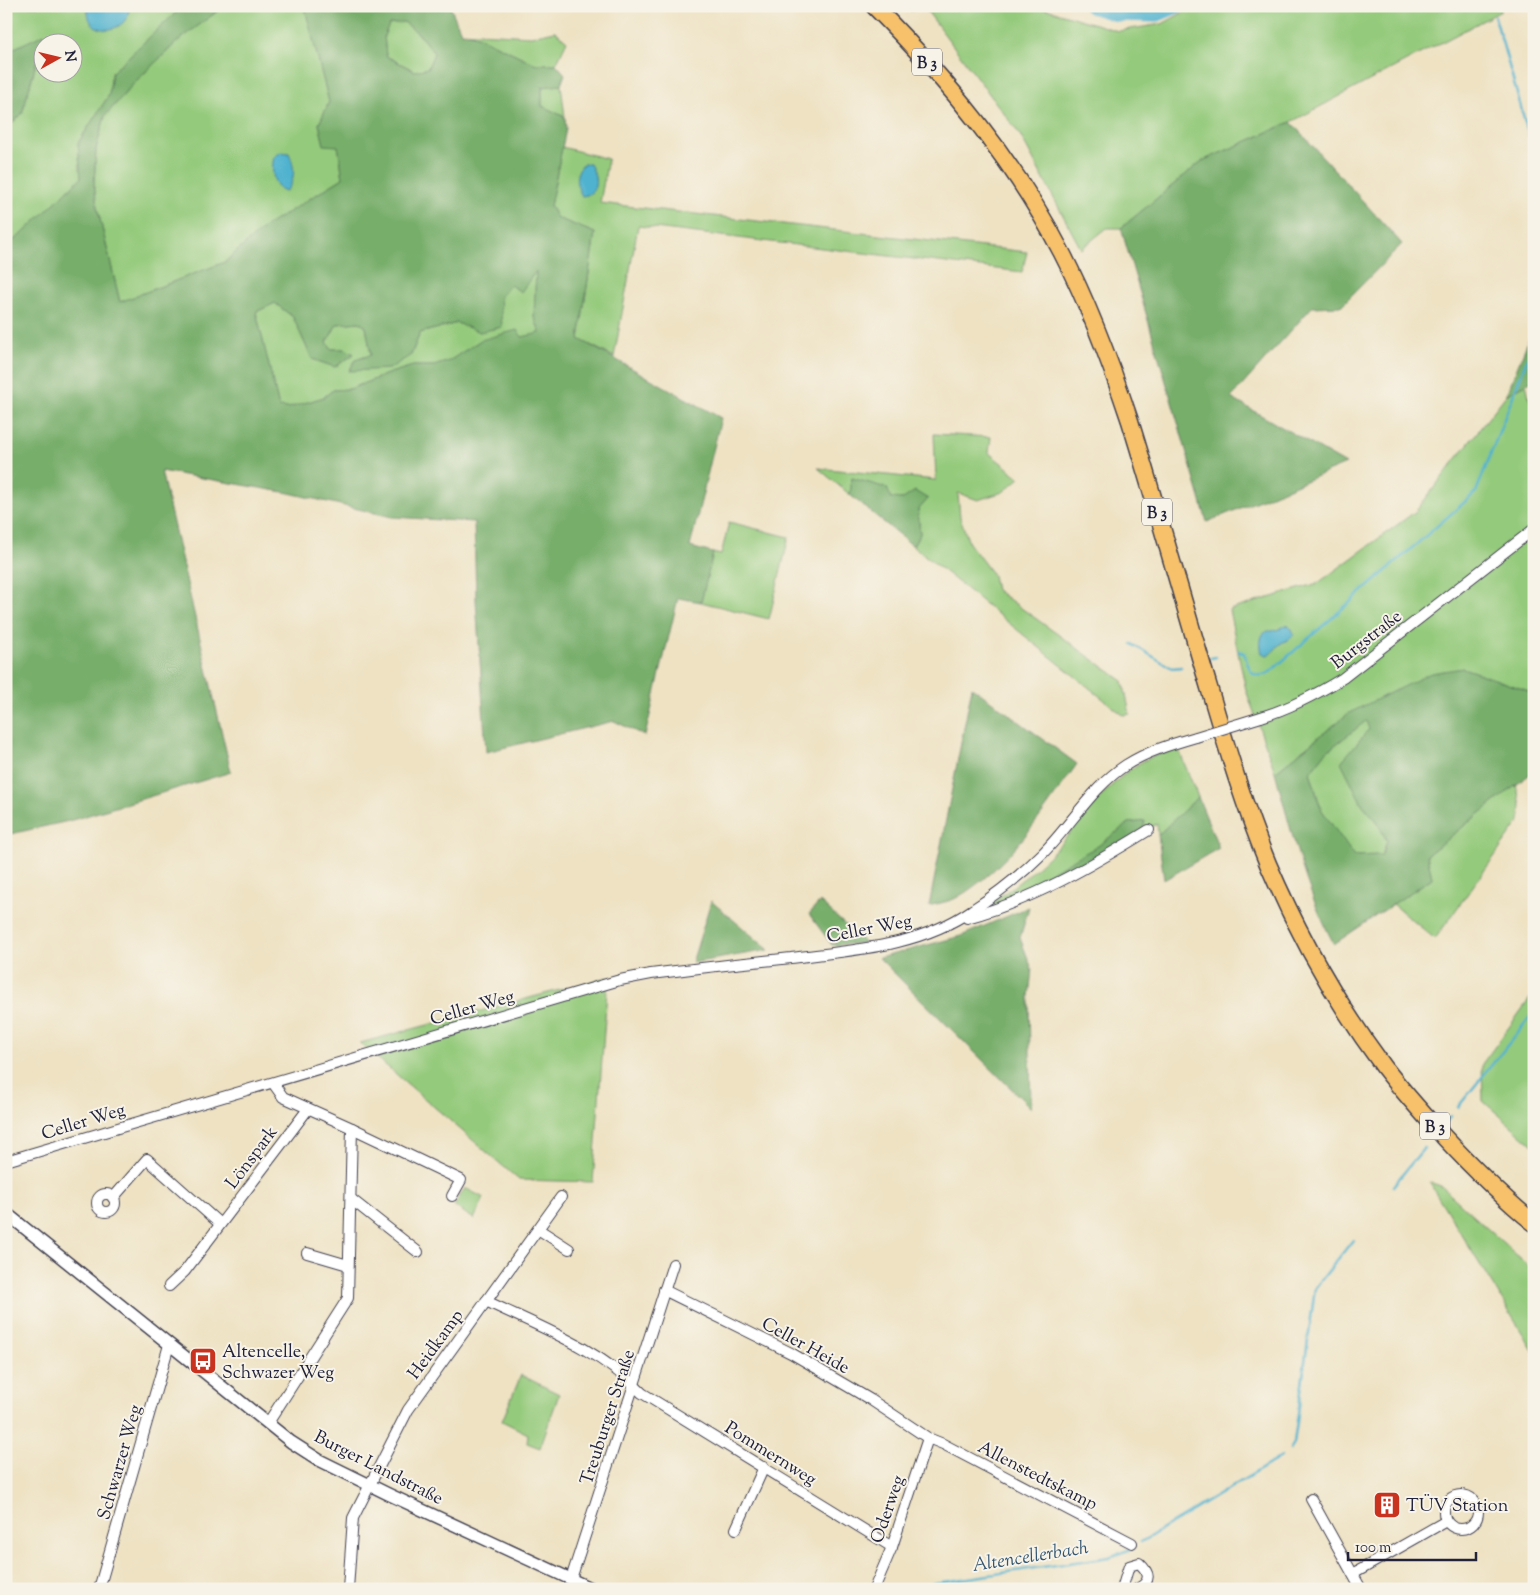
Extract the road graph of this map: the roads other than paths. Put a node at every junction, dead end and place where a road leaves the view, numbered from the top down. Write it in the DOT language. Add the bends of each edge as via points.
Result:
graph roads {
  1 [pos="874,6"];
  2 [pos="1534,529"];
  3 [pos="1196,737"];
  4 [pos="1149,830"];
  5 [pos="954,922"];
  6 [pos="273,1084"];
  7 [pos="308,1109"];
  8 [pos="352,1128"];
  9 [pos="6,1161"];
  10 [pos="452,1196"];
  11 [pos="561,1197"];
  12 [pos="113,1198"];
  13 [pos="351,1200"];
  14 [pos="6,1213"];
  15 [pos="220,1224"];
  16 [pos="1532,1224"];
  17 [pos="538,1229"];
  18 [pos="569,1249"];
  19 [pos="418,1252"];
  20 [pos="307,1253"];
  21 [pos="673,1264"];
  22 [pos="348,1265"];
  23 [pos="169,1286"];
  24 [pos="664,1290"];
  25 [pos="486,1301"];
  26 [pos="169,1344"];
  27 [pos="635,1385"];
  28 [pos="268,1423"];
  29 [pos="928,1438"];
  30 [pos="764,1468"];
  31 [pos="369,1484"];
  32 [pos="1310,1498"];
  33 [pos="1446,1521"];
  34 [pos="736,1529"];
  35 [pos="1132,1543"];
  36 [pos="892,1547"];
  37 [pos="1353,1574"];
  38 [pos="571,1579"];
  39 [pos="100,1589"];
  40 [pos="348,1589"];
  41 [pos="592,1589"];
  42 [pos="874,1589"];
  43 [pos="1122,1589"];
  44 [pos="1137,1589"];
  45 [pos="1361,1589"];
  1 -- 16 [label="highway, B 3" via="953,91 996,147 1043,218 1080,290 1115,374 1241,793 1268,865 1310,951 1335,995 1386,1069 1453,1146"];
  2 -- 3 [label="street, Burgstraße, bridge" via="1343,678 1281,711"];
  3 -- 5 [label="street, Celler Weg" via="1144,754 1112,776 1022,872"];
  4 -- 5 [label="street, Celler Weg" via="1056,884 1005,907"];
  5 -- 6 [label="street, Celler Weg" via="910,940 867,948 620,980"];
  6 -- 7 [label="street" via="283,1097"];
  6 -- 9 [label="street, Celler Weg"];
  7 -- 8 [label="street"];
  7 -- 15 [label="street, Lönspark"];
  8 -- 10 [label="street" via="461,1180"];
  8 -- 13 [label="street"];
  11 -- 17 [label="street, Heidkamp"];
  12 -- 15 [label="street" via="147,1159"];
  13 -- 19 [label="street"];
  13 -- 22 [label="street"];
  14 -- 26 [label="street, Burger Landstraße"];
  15 -- 23 [label="street, Lönspark" via="185,1271"];
  17 -- 18 [label="street"];
  17 -- 25 [label="street, Heidkamp"];
  20 -- 22 [label="street"];
  21 -- 24 [label="street, Treuburger Straße"];
  22 -- 28 [label="street" via="348,1298"];
  24 -- 27 [label="street, Treuburger Straße"];
  24 -- 29 [label="street, Celler Heide" via="791,1353"];
  25 -- 27 [label="street, Pommernweg" via="575,1343"];
  25 -- 31 [label="street, Heidkamp" via="408,1410"];
  26 -- 28 [label="street, Burger Landstraße"];
  26 -- 39 [label="street, Schwarzer Weg"];
  27 -- 30 [label="street, Pommernweg" via="642,1393"];
  27 -- 38 [label="street, Treuburger Straße"];
  28 -- 31 [label="street, Burger Landstraße" via="319,1460"];
  29 -- 35 [label="street, Allenstedtskamp"];
  29 -- 36 [label="street, Oderweg"];
  30 -- 34 [label="street"];
  30 -- 36 [label="street, Pommernweg"];
  31 -- 38 [label="street, Burger Landstraße"];
  31 -- 40 [label="street, Heidkamp" via="353,1518"];
  32 -- 37 [label="street"];
  33 -- 37 [label="street"];
  36 -- 42 [label="street, Oderweg"];
  37 -- 45 [label="street"];
  38 -- 41 [label="street, Burger Landstraße"];
  43 -- 44 [label="street" via="1129,1566 1139,1563 1148,1578 1146,1584"];
}
